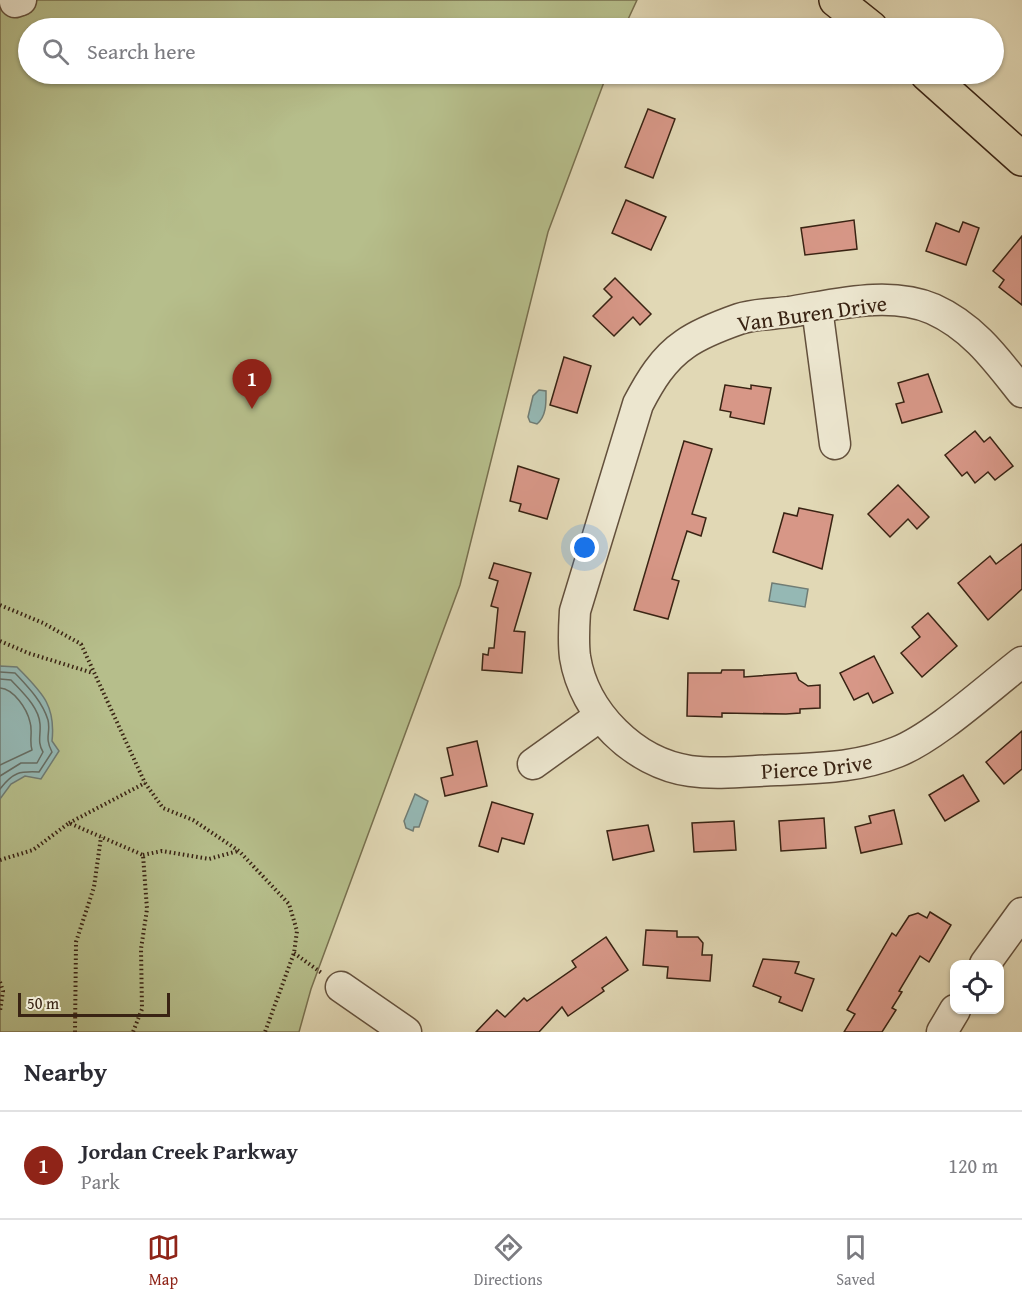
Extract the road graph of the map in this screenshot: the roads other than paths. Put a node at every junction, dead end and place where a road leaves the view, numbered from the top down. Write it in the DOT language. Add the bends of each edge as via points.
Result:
graph roads {
  1 [pos="836,0"];
  2 [pos="858,18"];
  3 [pos="938,84"];
  4 [pos="1022,159"];
  5 [pos="817,308"];
  6 [pos="1022,392"];
  7 [pos="638,404"];
  8 [pos="835,444"];
  9 [pos="1022,662"];
  10 [pos="600,716"];
  11 [pos="533,764"];
  12 [pos="1022,913"];
  13 [pos="988,960"];
  14 [pos="341,987"];
  15 [pos="953,1014"];
  16 [pos="406,1032"];
  17 [pos="942,1032"];
  1 -- 2 [label="main road"];
  3 -- 4 [label="main road"];
  5 -- 6 [label="street, Van Buren Drive" via="881,300 932,308 978,338"];
  5 -- 7 [label="street, Van Buren Drive" via="740,319 686,343 652,378"];
  5 -- 8 [label="street"];
  7 -- 10 [label="street, Pierce Drive" via="575,611 575,658"];
  9 -- 10 [label="street, Pierce Drive" via="909,746 872,762 843,767 689,771 642,754"];
  10 -- 11 [label="street"];
  12 -- 13 [label="street"];
  14 -- 16 [label="street"];
  15 -- 17 [label="street"];
}
